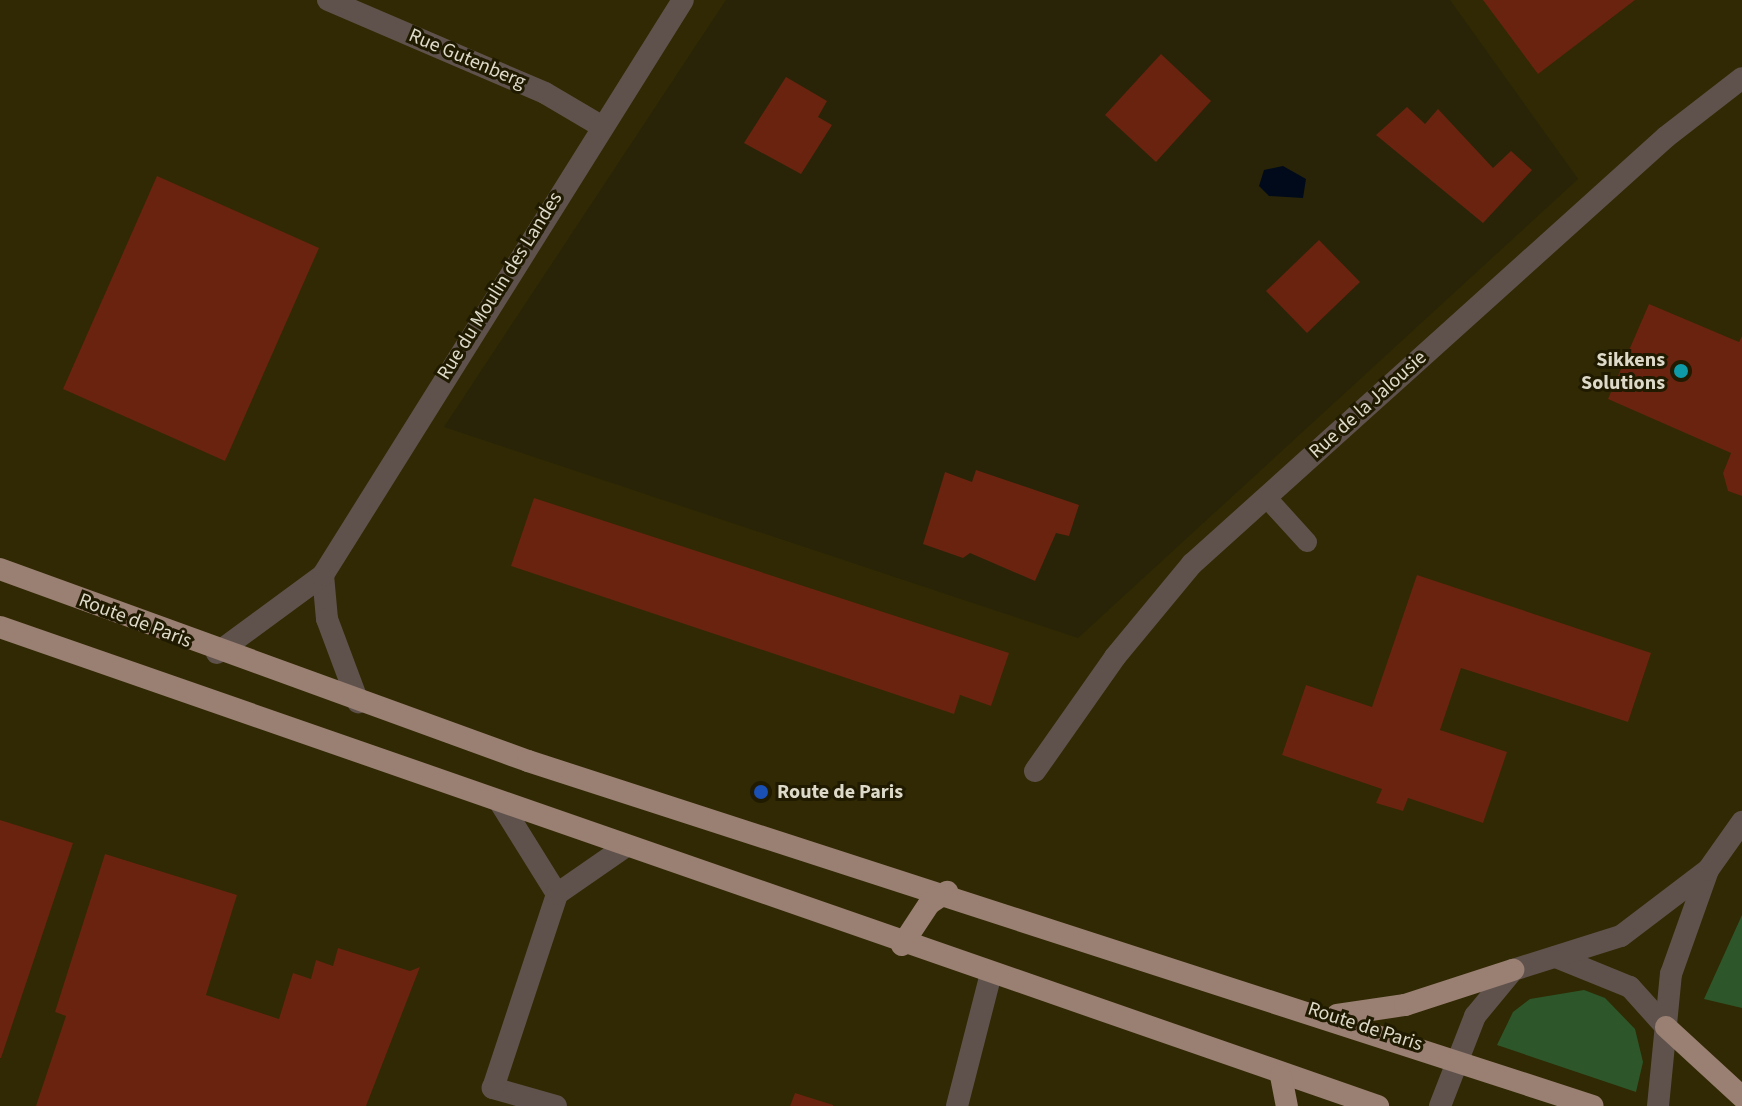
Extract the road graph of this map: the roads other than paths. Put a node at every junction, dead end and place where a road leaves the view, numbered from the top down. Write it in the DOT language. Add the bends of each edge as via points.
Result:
graph roads {
  1 [pos="328,0"];
  2 [pos="683,0"];
  3 [pos="1742,78"];
  4 [pos="601,126"];
  5 [pos="1266,497"];
  6 [pos="1307,542"];
  7 [pos="0,569"];
  8 [pos="323,575"];
  9 [pos="0,627"];
  10 [pos="217,653"];
  11 [pos="358,702"];
  12 [pos="1035,771"];
  13 [pos="501,804"];
  14 [pos="1742,822"];
  15 [pos="625,847"];
  16 [pos="1708,870"];
  17 [pos="947,892"];
  18 [pos="557,894"];
  19 [pos="902,945"];
  20 [pos="1556,957"];
  21 [pos="1513,970"];
  22 [pos="991,974"];
  23 [pos="1331,1016"];
  24 [pos="1666,1027"];
  25 [pos="1459,1058"];
  26 [pos="1281,1076"];
  27 [pos="1742,1097"];
  28 [pos="556,1106"];
  29 [pos="957,1106"];
  30 [pos="1287,1106"];
  31 [pos="1378,1106"];
  32 [pos="1440,1106"];
  33 [pos="1593,1106"];
  34 [pos="1658,1106"];
  1 -- 4 [label="street, Rue Gutenberg" via="545,93"];
  2 -- 4 [label="street, Rue du Moulin des Landes"];
  3 -- 5 [label="street, Rue de la Jalousie" via="1666,137"];
  4 -- 8 [label="street, Rue du Moulin des Landes"];
  5 -- 6 [label="lane"];
  5 -- 12 [label="street, Rue de la Jalousie" via="1192,564 1115,657"];
  7 -- 10 [label="main road, Route de Paris"];
  8 -- 10 [label="street, Rue du Moulin des Landes"];
  8 -- 11 [label="street" via="327,619"];
  9 -- 13 [label="main road"];
  10 -- 11 [label="main road, Route de Paris"];
  11 -- 17 [label="main road, Route de Paris"];
  13 -- 15 [label="main road"];
  13 -- 18 [label="street"];
  14 -- 16 [label="street"];
  15 -- 18 [label="street"];
  15 -- 19 [label="main road"];
  16 -- 20 [label="street" via="1621,936"];
  16 -- 24 [label="street" via="1671,974"];
  17 -- 19 [label="main road" via="929,904"];
  17 -- 23 [label="main road, Route de Paris"];
  18 -- 28 [label="street" via="493,1088"];
  19 -- 22 [label="main road"];
  20 -- 21 [label="street"];
  20 -- 24 [label="street" via="1630,987"];
  21 -- 23 [label="main road" via="1405,1005"];
  21 -- 25 [label="street" via="1490,991"];
  22 -- 26 [label="main road"];
  22 -- 29 [label="street"];
  23 -- 25 [label="main road, Route de Paris"];
  24 -- 27 [label="main road"];
  24 -- 34 [label="street"];
  25 -- 32 [label="street"];
  25 -- 33 [label="main road, Route de Paris"];
  26 -- 30 [label="main road"];
  26 -- 31 [label="main road"];
}
